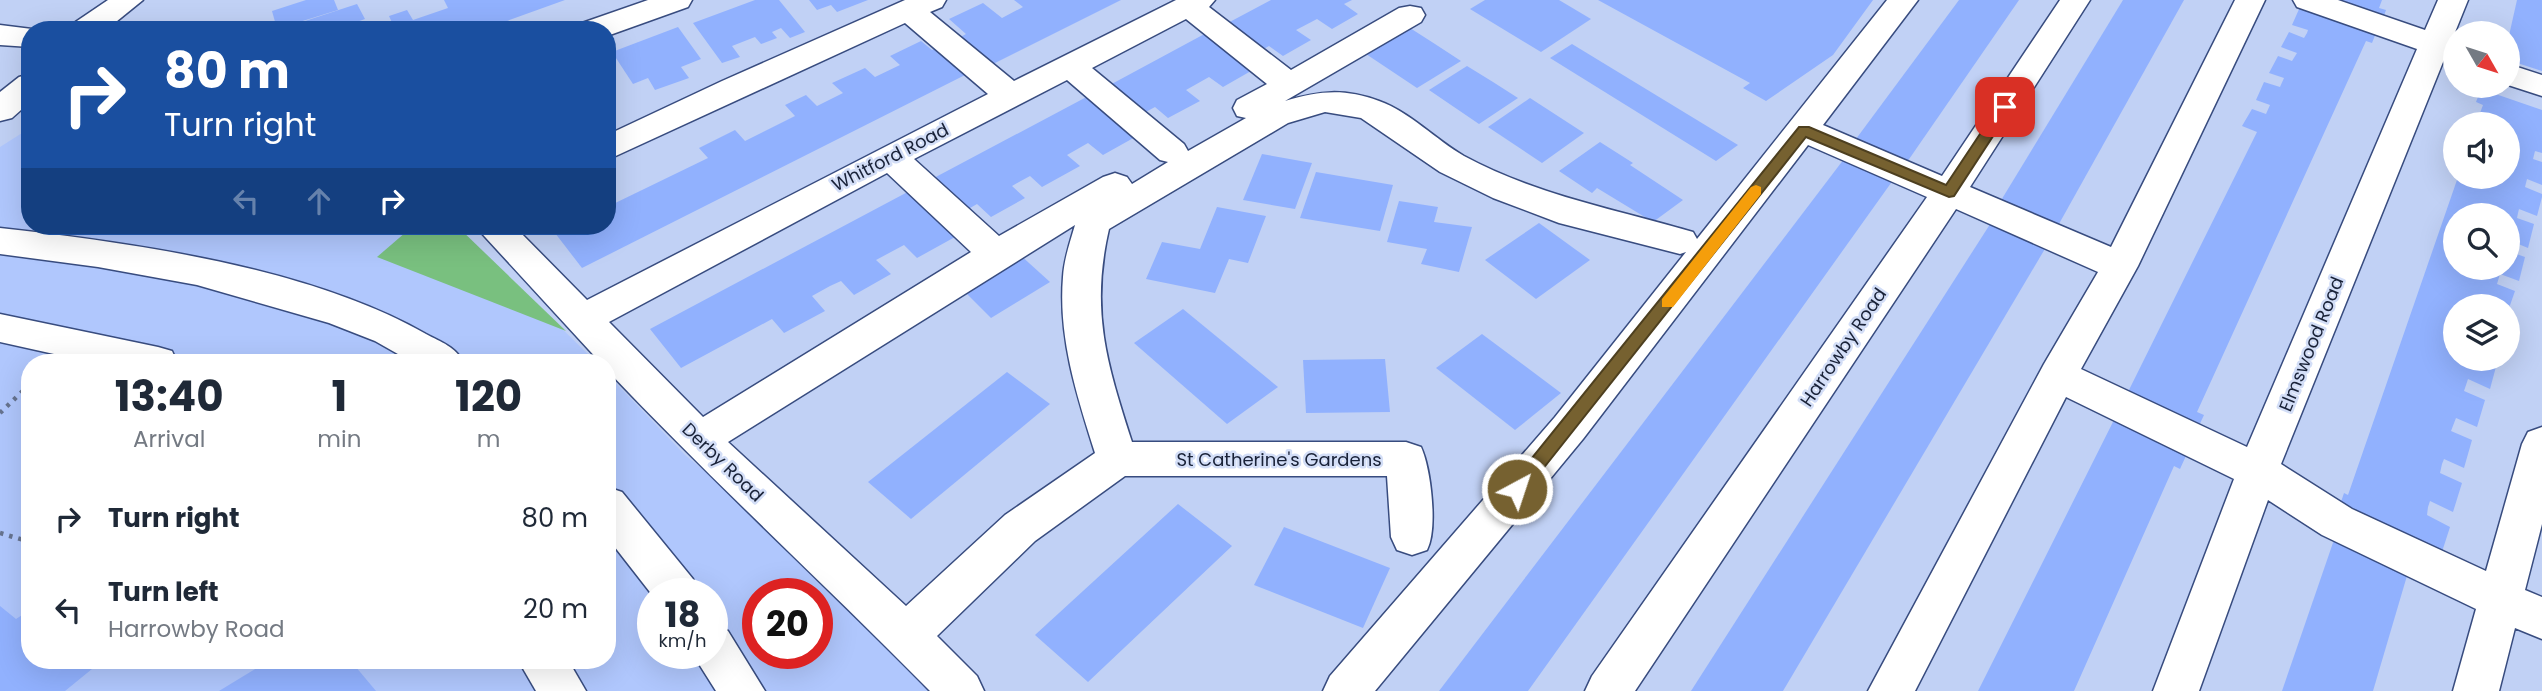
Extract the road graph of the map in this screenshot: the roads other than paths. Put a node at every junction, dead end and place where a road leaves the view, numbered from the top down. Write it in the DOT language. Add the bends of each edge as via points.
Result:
graph roads {
  1 [pos="128,0"];
  2 [pos="677,0"];
  3 [pos="1903,0"];
  4 [pos="2075,0"];
  5 [pos="2250,0"];
  6 [pos="2308,0"];
  7 [pos="2453,0"];
  8 [pos="1194,3"];
  9 [pos="919,4"];
  10 [pos="1410,15"];
  11 [pos="98,21"];
  12 [pos="616,22"];
  13 [pos="0,35"];
  14 [pos="21,36"];
  15 [pos="2441,49"];
  16 [pos="1070,66"];
  17 [pos="2520,78"];
  18 [pos="1289,85"];
  19 [pos="2542,86"];
  20 [pos="21,92"];
  21 [pos="1011,96"];
  22 [pos="0,110"];
  23 [pos="1804,130"];
  24 [pos="616,145"];
  25 [pos="1172,152"];
  26 [pos="890,157"];
  27 [pos="1949,192"];
  28 [pos="502,235"];
  29 [pos="0,241"];
  30 [pos="1681,241"];
  31 [pos="996,254"];
  32 [pos="2120,266"];
  33 [pos="583,320"];
  34 [pos="0,328"];
  35 [pos="121,354"];
  36 [pos="429,354"];
  37 [pos="616,354"];
  38 [pos="616,354"];
  39 [pos="2058,375"];
  40 [pos="699,440"];
  41 [pos="2542,444"];
  42 [pos="1117,459"];
  43 [pos="2258,471"];
  44 [pos="616,516"];
  45 [pos="1412,537"];
  46 [pos="665,578"];
  47 [pos="2499,597"];
  48 [pos="2542,619"];
  49 [pos="905,636"];
  50 [pos="547,669"];
  51 [pos="727,669"];
  52 [pos="563,691"];
  53 [pos="742,691"];
  54 [pos="961,691"];
  55 [pos="1346,691"];
  56 [pos="1608,691"];
  57 [pos="1891,691"];
  58 [pos="2176,691"];
  59 [pos="2476,691"];
  1 -- 11 [label="street"];
  2 -- 12 [label="street"];
  3 -- 23 [label="street"];
  4 -- 27 [label="street, Harrowby Road"];
  5 -- 32 [label="street"];
  6 -- 15 [label="street"];
  7 -- 15 [label="street, Elmswood Road"];
  8 -- 16 [label="street, Whitford Road"];
  8 -- 18 [label="street"];
  9 -- 21 [label="street"];
  9 -- 24 [label="street"];
  10 -- 18 [label="street"];
  13 -- 14 [label="street"];
  15 -- 43 [label="street, Elmswood Road"];
  16 -- 21 [label="street, Whitford Road"];
  16 -- 25 [label="street"];
  17 -- 19 [label="street"];
  18 -- 25 [label="street"];
  20 -- 22 [label="street"];
  21 -- 26 [label="street, Whitford Road"];
  23 -- 27 [label="street"];
  23 -- 55 [label="street" via="1569,428"];
  25 -- 31 [label="street"];
  26 -- 31 [label="street"];
  26 -- 33 [label="street, Whitford Road"];
  27 -- 32 [label="street"];
  27 -- 56 [label="street, Harrowby Road"];
  28 -- 33 [label="street, Derby Road"];
  29 -- 36 [label="street" via="100,251 293,296 388,332"];
  30 -- 42 [label="street" via="1572,214 1505,189 1452,164 1370,109 1324,101 1276,115 1093,222 1081,278 1081,329"];
  31 -- 40 [label="street"];
  32 -- 39 [label="street"];
  33 -- 37 [label="street, Derby Road"];
  34 -- 35 [label="street"];
  38 -- 40 [label="street, Derby Road"];
  39 -- 43 [label="street"];
  39 -- 57 [label="street"];
  40 -- 49 [label="street, Derby Road"];
  41 -- 47 [label="street"];
  42 -- 45 [label="street, St Catherine's Gardens" via="1406,459"];
  42 -- 49 [label="street" via="1020,528"];
  43 -- 47 [label="street" via="2337,522"];
  43 -- 58 [label="street, Elmswood Road"];
  44 -- 46 [label="street"];
  47 -- 48 [label="street"];
  47 -- 59 [label="street"];
  49 -- 54 [label="street, Derby Road"];
  50 -- 52 [label="street"];
  51 -- 53 [label="street"];
}
